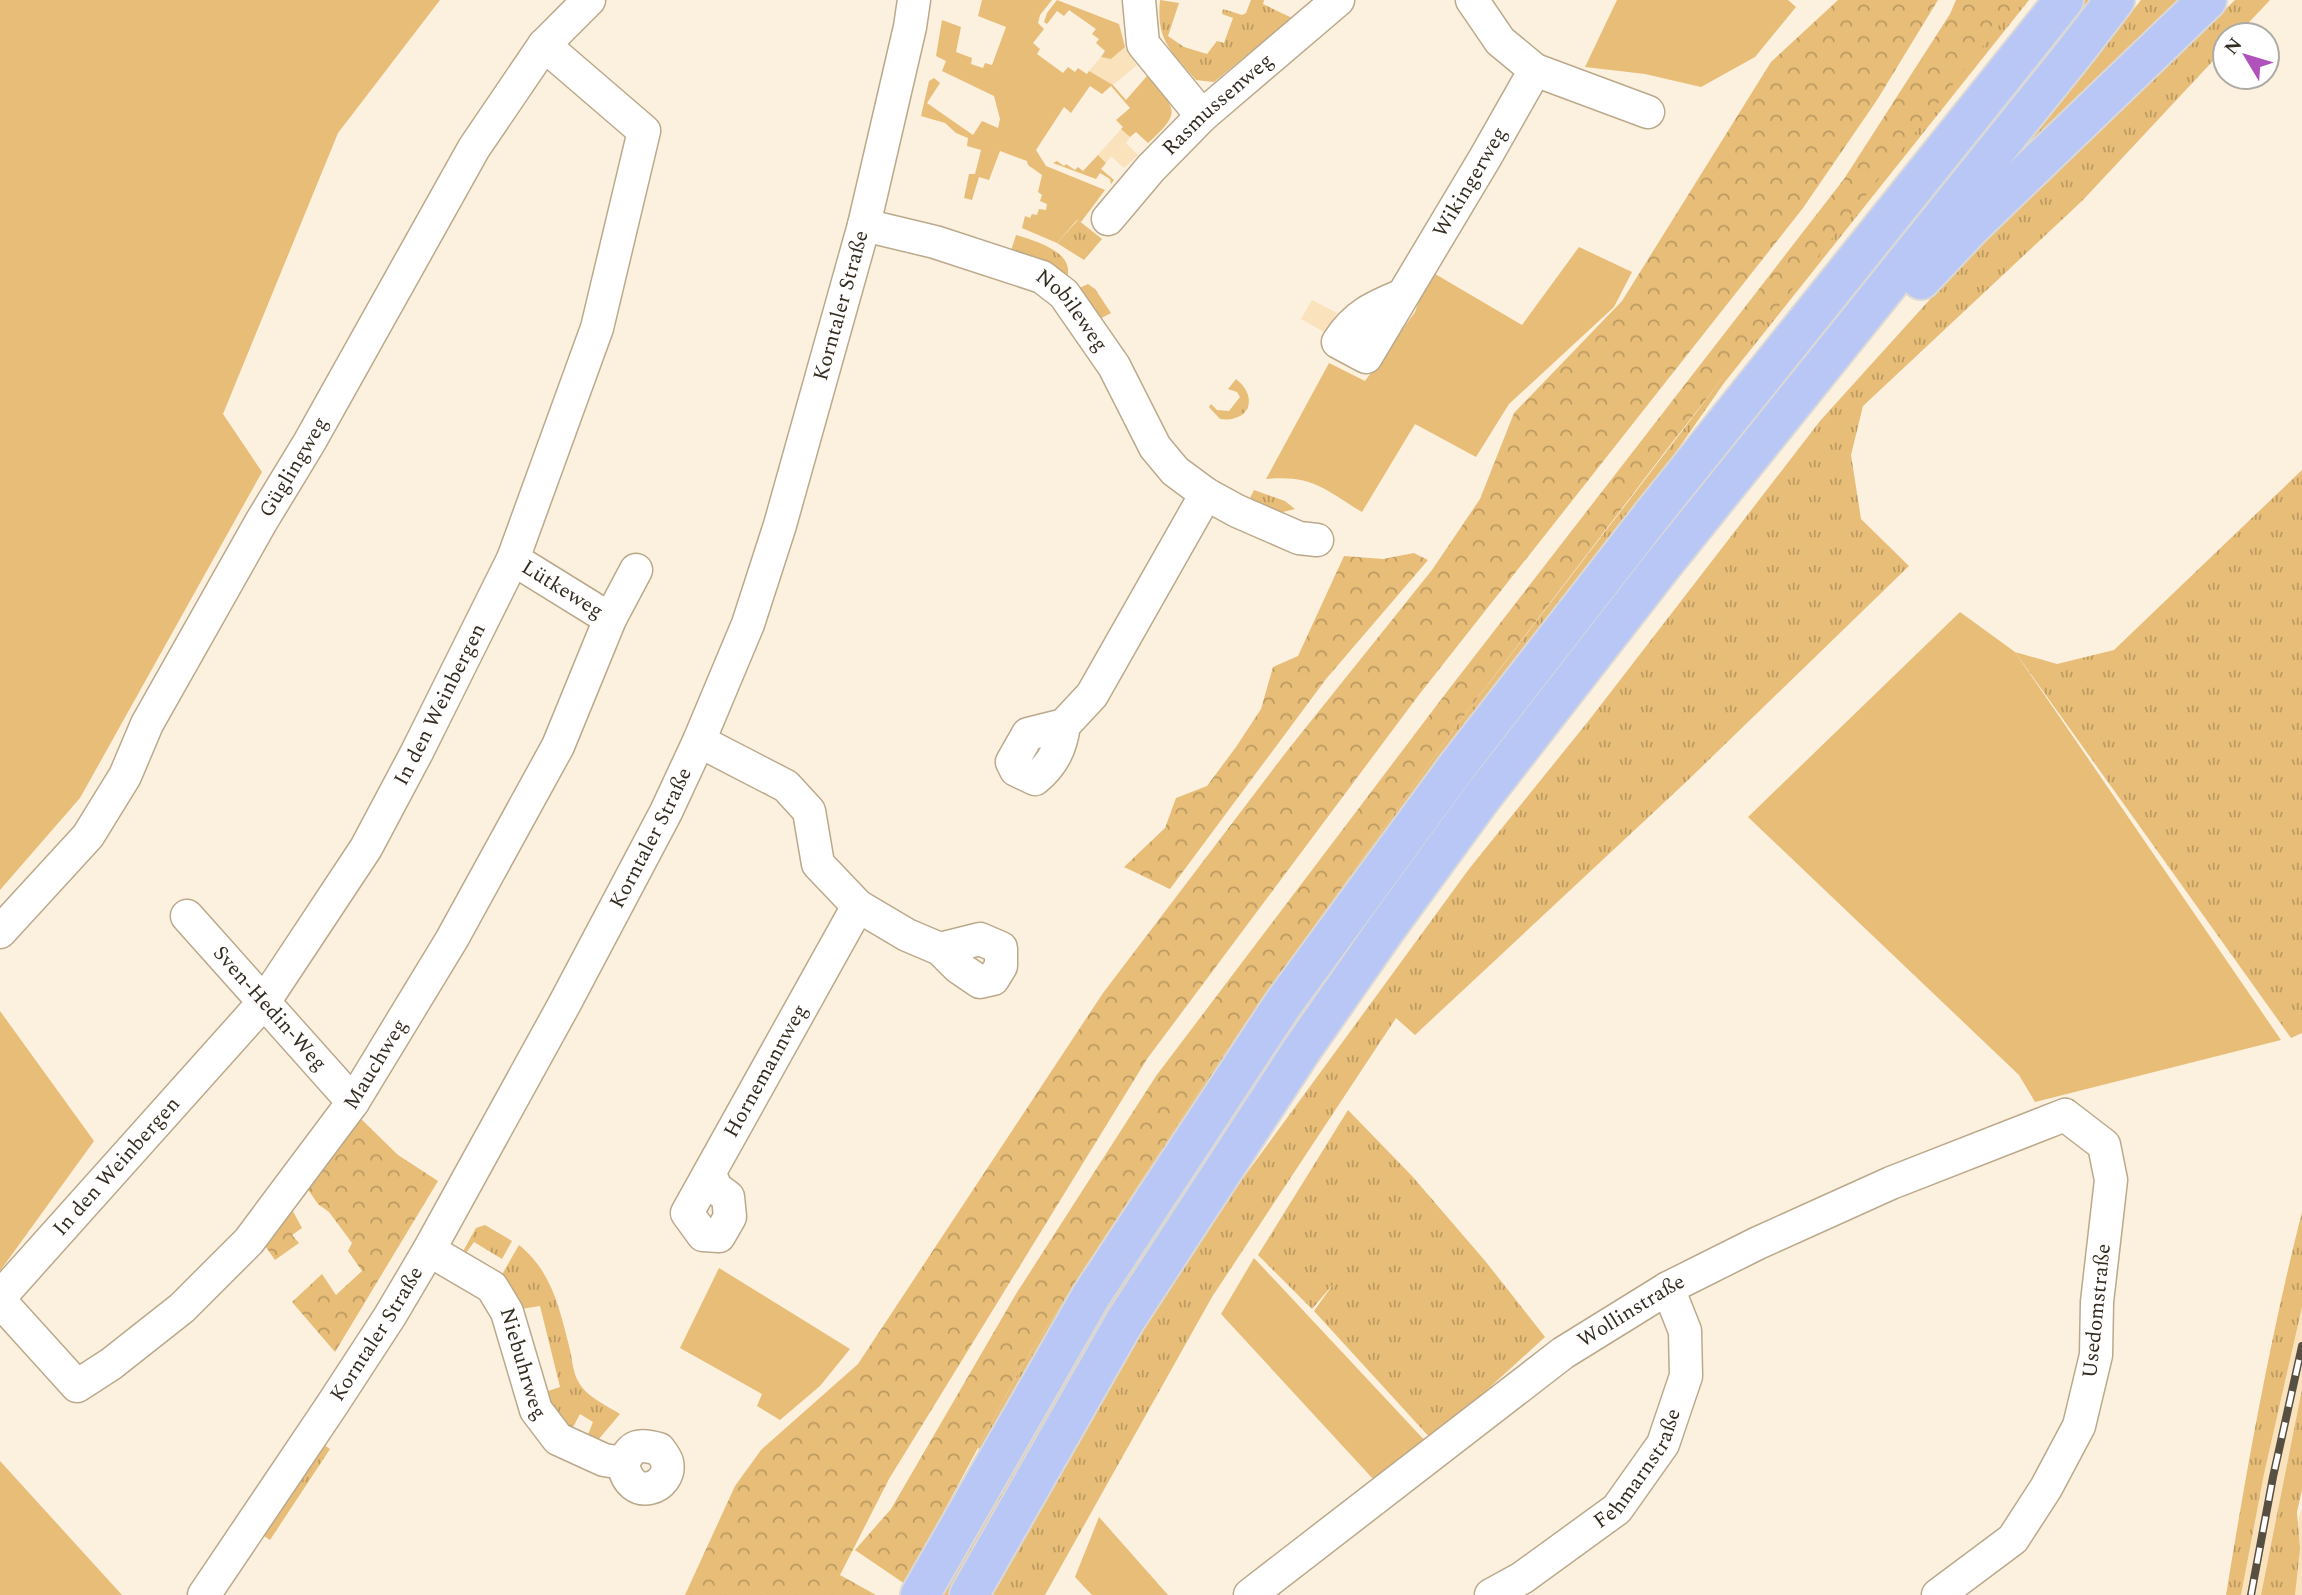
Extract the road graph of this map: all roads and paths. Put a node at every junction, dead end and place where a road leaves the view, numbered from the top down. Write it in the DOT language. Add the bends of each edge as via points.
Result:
graph roads {
  1 [pos="589,0"];
  2 [pos="915,0"];
  3 [pos="1139,0"];
  4 [pos="1338,0"];
  5 [pos="1472,0"];
  6 [pos="2064,0"];
  7 [pos="2115,0"];
  8 [pos="2207,0"];
  9 [pos="544,45"];
  10 [pos="1535,70"];
  11 [pos="1648,113"];
  12 [pos="1202,116"];
  13 [pos="1108,219"];
  14 [pos="864,225"];
  15 [pos="1403,295"];
  16 [pos="1800,393"];
  17 [pos="1206,494"];
  18 [pos="1317,540"];
  19 [pos="513,559"];
  20 [pos="636,570"];
  21 [pos="610,619"];
  22 [pos="1064,725"];
  23 [pos="699,741"];
  24 [pos="858,906"];
  25 [pos="187,916"];
  26 [pos="0,932"];
  27 [pos="940,949"];
  28 [pos="264,1002"];
  29 [pos="352,1102"];
  30 [pos="2065,1115"];
  31 [pos="703,1236"];
  32 [pos="429,1250"];
  33 [pos="1668,1288"];
  34 [pos="0,1299"];
  35 [pos="623,1464"];
  36 [pos="204,1595"];
  37 [pos="920,1595"];
  38 [pos="970,1595"];
  39 [pos="1250,1595"];
  40 [pos="1492,1595"];
  41 [pos="1938,1595"];
  1 -- 9 [label="street, Güglingweg"];
  2 -- 14 [label="street, Korntaler Straße"];
  3 -- 12 [label="street" via="1143,44"];
  4 -- 12 [label="street, Rasmussenweg"];
  5 -- 10 [label="street" via="1500,41"];
  6 -- 37 [label="highway" via="1651,514 1458,765 1283,1004 1091,1296"];
  7 -- 16 [label="highway"];
  8 -- 16 [label="highway" via="1971,227 1850,362"];
  9 -- 19 [label="street, In den Weinbergen" via="644,131 597,328"];
  9 -- 26 [label="street, Güglingweg" via="474,148 147,724 107,806 88,836"];
  10 -- 11 [label="street"];
  10 -- 15 [label="street, Wikingerweg"];
  12 -- 13 [label="street, Rasmussenweg"];
  14 -- 17 [label="street, Nobileweg" via="985,257 1042,277 1064,294 1114,366 1155,447 1175,471"];
  14 -- 23 [label="street, Korntaler Straße" via="780,525 748,624"];
  16 -- 38 [label="highway" via="1483,796 1324,1018 1125,1321"];
  17 -- 18 [label="street, Nobileweg" via="1299,538"];
  17 -- 22 [label="street" via="1092,695"];
  19 -- 21 [label="street, Lütkeweg"];
  19 -- 28 [label="street, In den Weinbergen" via="366,848"];
  20 -- 21 [label="street, Mauchweg"];
  21 -- 29 [label="street, Mauchweg" via="558,746 452,939"];
  22 -- 22 [label="street" via="1028,734 1012,762 1016,771 1035,779 1048,768 1061,745"];
  23 -- 24 [label="street" via="786,786 809,811 818,864"];
  23 -- 32 [label="street, Korntaler Straße" via="666,812"];
  24 -- 27 [label="street"];
  24 -- 31 [label="street, Hornemannweg" via="687,1213"];
  25 -- 28 [label="street, Sven-Hedin-Weg"];
  28 -- 29 [label="street, Sven-Hedin-Weg"];
  28 -- 34 [label="street, In den Weinbergen"];
  29 -- 34 [label="street, Mauchweg" via="249,1241 182,1308 77,1386"];
  30 -- 33 [label="street, Wollinstraße" via="1892,1183"];
  30 -- 41 [label="street, Usedomstraße" via="2104,1145 2111,1180 2096,1301 2096,1355 2079,1426 2013,1539"];
  32 -- 35 [label="street, Niebuhrweg" via="492,1287 508,1312 536,1410 558,1439"];
  32 -- 36 [label="street, Korntaler Straße"];
  33 -- 39 [label="street, Wollinstraße" via="1563,1353"];
  33 -- 40 [label="street, Fehmarnstraße" via="1685,1331 1686,1376 1662,1444 1617,1508"];
}
